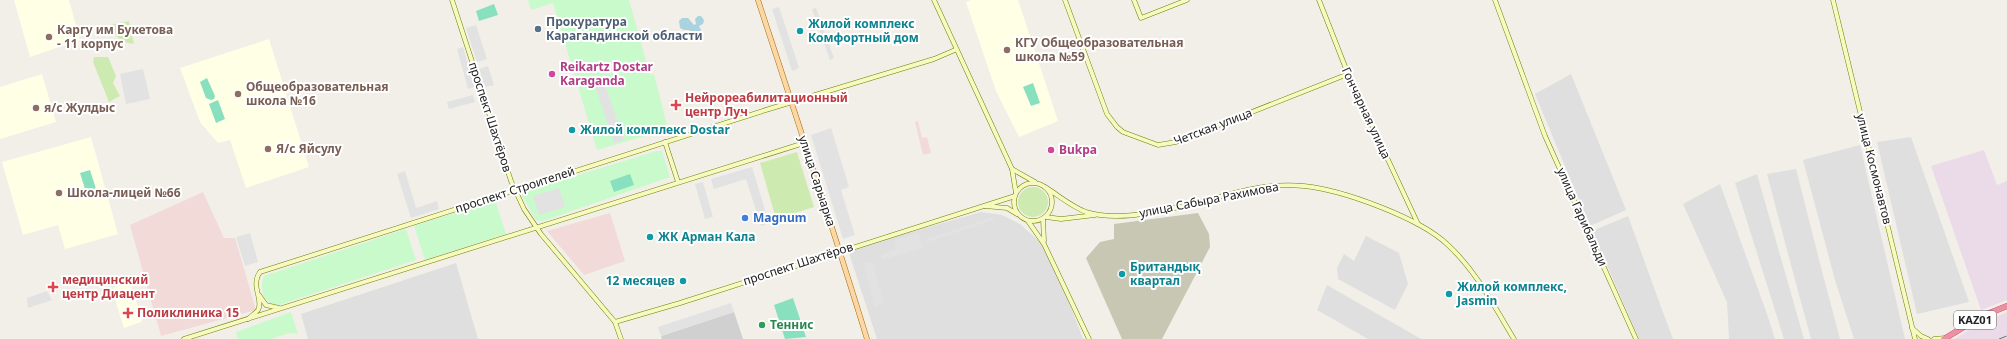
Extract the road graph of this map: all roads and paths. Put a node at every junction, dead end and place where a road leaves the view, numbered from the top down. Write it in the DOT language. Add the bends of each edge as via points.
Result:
graph roads {
  1 [pos="452,0"];
  2 [pos="758,0"];
  3 [pos="934,0"];
  4 [pos="1065,0"];
  5 [pos="1134,0"];
  6 [pos="1187,0"];
  7 [pos="1319,0"];
  8 [pos="1495,0"];
  9 [pos="1833,0"];
  10 [pos="955,50"];
  11 [pos="1348,74"];
  12 [pos="791,102"];
  13 [pos="665,142"];
  14 [pos="804,143"];
  15 [pos="1012,169"];
  16 [pos="678,182"];
  17 [pos="1039,184"];
  18 [pos="1045,187"];
  19 [pos="515,191"];
  20 [pos="1016,194"];
  21 [pos="981,206"];
  22 [pos="1097,215"];
  23 [pos="1020,216"];
  24 [pos="1044,218"];
  25 [pos="1028,221"];
  26 [pos="1418,224"];
  27 [pos="536,227"];
  28 [pos="1044,244"];
  29 [pos="839,251"];
  30 [pos="257,294"];
  31 [pos="2007,306"];
  32 [pos="280,308"];
  33 [pos="248,319"];
  34 [pos="615,322"];
  35 [pos="1912,328"];
  36 [pos="184,339"];
  37 [pos="621,339"];
  38 [pos="866,339"];
  39 [pos="1089,339"];
  40 [pos="1514,339"];
  41 [pos="1636,339"];
  42 [pos="1915,339"];
  43 [pos="1928,339"];
  44 [pos="1934,339"];
  45 [pos="1945,339"];
  1 -- 19 [label="main road, проспект Шахтёров"];
  2 -- 12 [label="main road, улица Сарыарка"];
  3 -- 10 [label="main road"];
  4 -- 11 [label="main road, Четская улица" via="1108,114 1123,132 1158,145 1176,142"];
  5 -- 6 [label="main road" via="1141,18"];
  7 -- 11 [label="main road, Гончарная улица"];
  8 -- 41 [label="main road, улица Гарибальди" via="1545,136"];
  9 -- 35 [label="main road, улица Космонавтов"];
  10 -- 12 [label="main road, проспект Строителей" via="934,59"];
  10 -- 15 [label="main road"];
  11 -- 26 [label="main road, Гончарная улица"];
  12 -- 13 [label="main road, проспект Строителей"];
  12 -- 14 [label="main road, улица Сарыарка"];
  13 -- 16 [label="main road"];
  13 -- 19 [label="main road, проспект Строителей"];
  14 -- 16 [label="main road"];
  14 -- 29 [label="main road, улица Сарыарка"];
  15 -- 17 [label="main road"];
  15 -- 20 [label="main road"];
  16 -- 27 [label="main road"];
  17 -- 18 [label="main road"];
  17 -- 20 [label="main road" via="1026,184"];
  18 -- 22 [label="main road" via="1075,206"];
  18 -- 24 [label="main road" via="1052,201 1050,211"];
  19 -- 27 [label="main road, проспект Шахтёров"];
  19 -- 30 [label="main road, проспект Строителей" via="260,272 257,276"];
  20 -- 21 [label="main road, проспект Шахтёров"];
  20 -- 23 [label="main road" via="1014,207"];
  21 -- 23 [label="main road" via="1007,208"];
  21 -- 29 [label="main road, проспект Шахтёров"];
  22 -- 24 [label="main road" via="1062,219"];
  22 -- 26 [label="main road, улица Сабыра Рахимова" via="1129,216 1248,190 1286,185 1333,191"];
  23 -- 25 [label="main road"];
  24 -- 25 [label="main road"];
  24 -- 28 [label="main road"];
  25 -- 28 [label="main road"];
  26 -- 40 [label="main road, улица Сабыра Рахимова" via="1448,244 1489,296"];
  27 -- 32 [label="main road"];
  27 -- 34 [label="main road, проспект Шахтёров"];
  28 -- 39 [label="main road"];
  29 -- 34 [label="main road, проспект Шахтёров"];
  29 -- 38 [label="main road, улица Сарыарка"];
  30 -- 32 [label="main road" via="266,305"];
  30 -- 33 [label="main road, проспект Строителей" via="260,305"];
  31 -- 45 [label="highway, KАZ01" via="1982,316"];
  32 -- 33 [label="main road"];
  33 -- 36 [label="main road"];
  34 -- 37 [label="main road, проспект Шахтёров"];
  35 -- 42 [label="main road, улица Космонавтов"];
  35 -- 43 [label="main road"];
  44 -- 45 [label="main road"];
}
